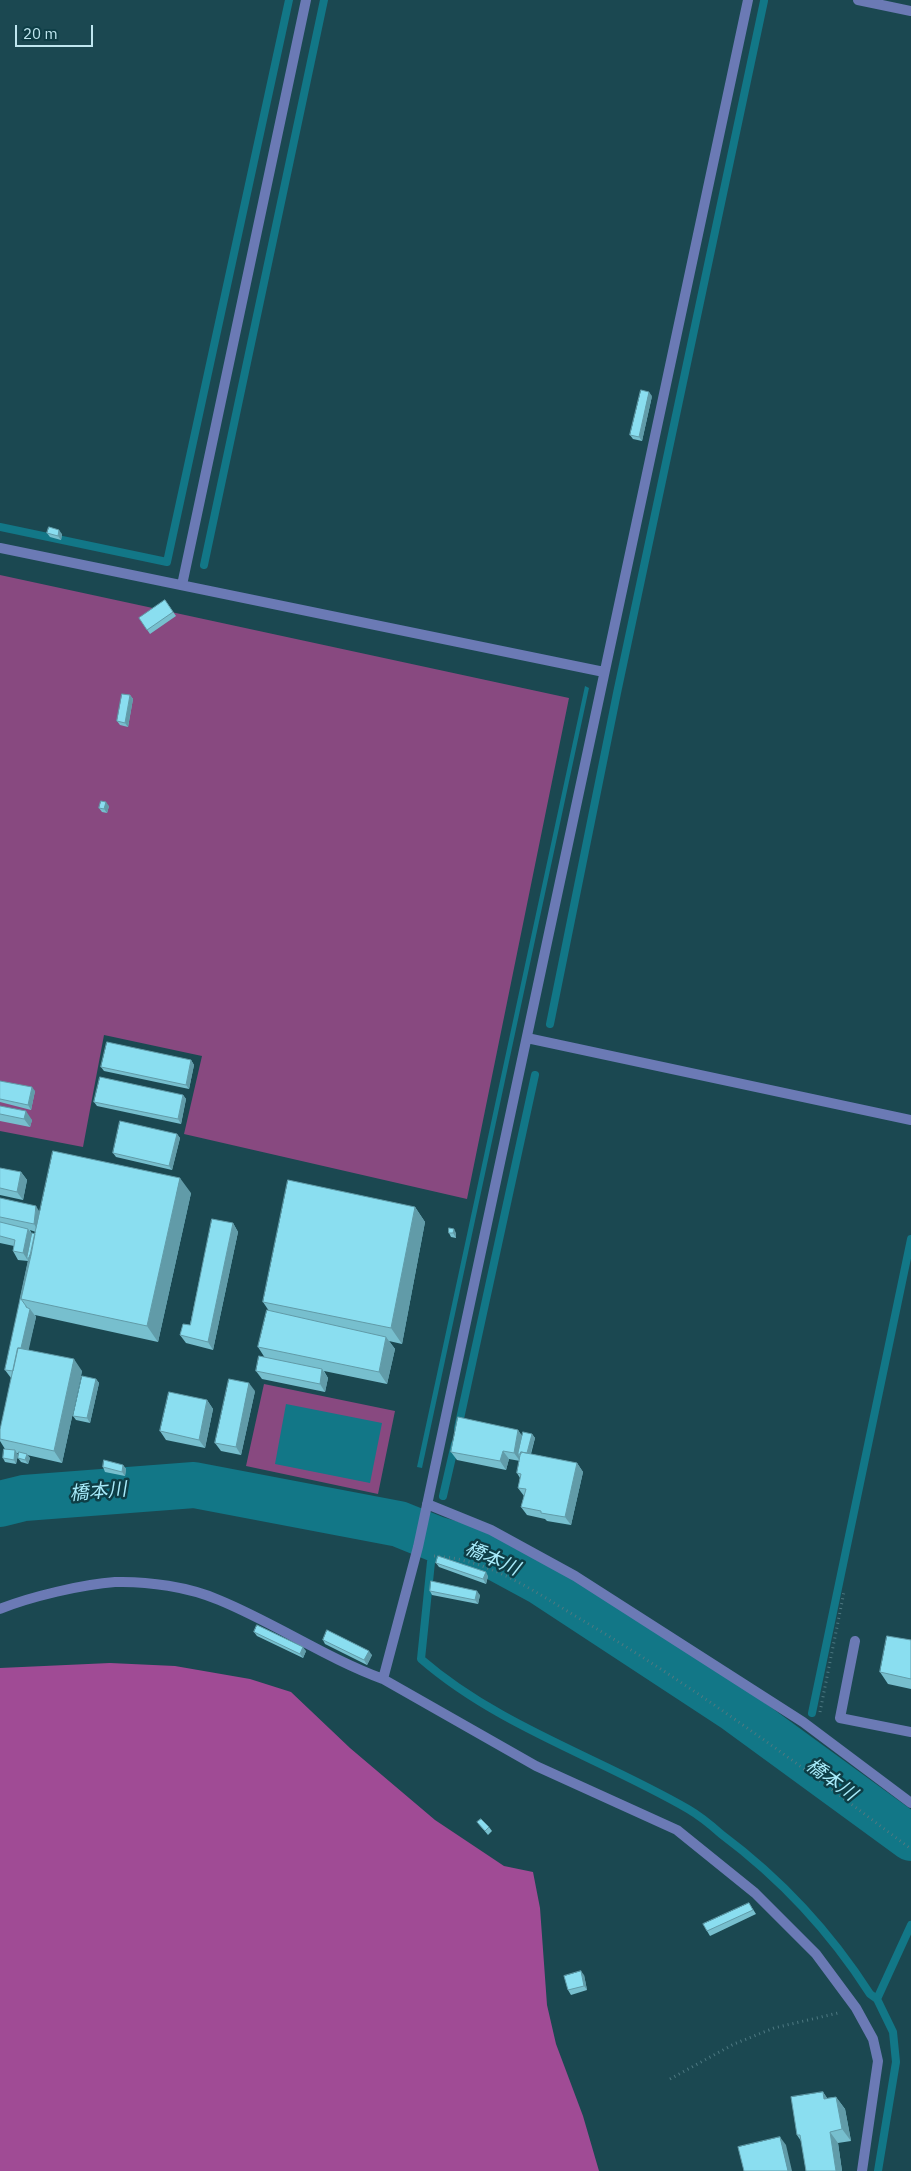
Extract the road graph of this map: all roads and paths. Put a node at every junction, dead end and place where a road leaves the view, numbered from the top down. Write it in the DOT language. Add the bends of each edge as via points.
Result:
graph roads {
  1 [pos="306,0"];
  2 [pos="748,0"];
  3 [pos="858,0"];
  4 [pos="911,12"];
  5 [pos="0,548"];
  6 [pos="182,585"];
  7 [pos="604,672"];
  8 [pos="527,1038"];
  9 [pos="911,1120"];
  10 [pos="426,1509"];
  11 [pos="418,1551"];
  12 [pos="844,1592"];
  13 [pos="0,1609"];
  14 [pos="855,1641"];
  15 [pos="383,1679"];
  16 [pos="812,1729"];
  17 [pos="911,1732"];
  18 [pos="911,1803"];
  19 [pos="911,1849"];
  20 [pos="856,2008"];
  21 [pos="670,2080"];
  22 [pos="862,2171"];
  1 -- 6 [label="street"];
  2 -- 7 [label="street"];
  3 -- 4 [label="street"];
  5 -- 6 [label="street"];
  6 -- 7 [label="street"];
  7 -- 8 [label="street"];
  8 -- 9 [label="street"];
  8 -- 10 [label="street"];
  10 -- 11 [label="street"];
  10 -- 16 [label="street" via="491,1530 575,1576"];
  11 -- 15 [label="street"];
  11 -- 19 [label="path" via="495,1569 582,1620 717,1706"];
  12 -- 16 [label="path" via="819,1716"];
  13 -- 15 [label="street" via="115,1582 166,1586 219,1600 357,1670"];
  14 -- 17 [label="street" via="840,1718"];
  15 -- 20 [label="street" via="536,1766 677,1830 755,1893 816,1954"];
  16 -- 18 [label="street"];
  20 -- 21 [label="path" via="774,2028 734,2044"];
  20 -- 22 [label="street" via="873,2038 878,2061"];
}
